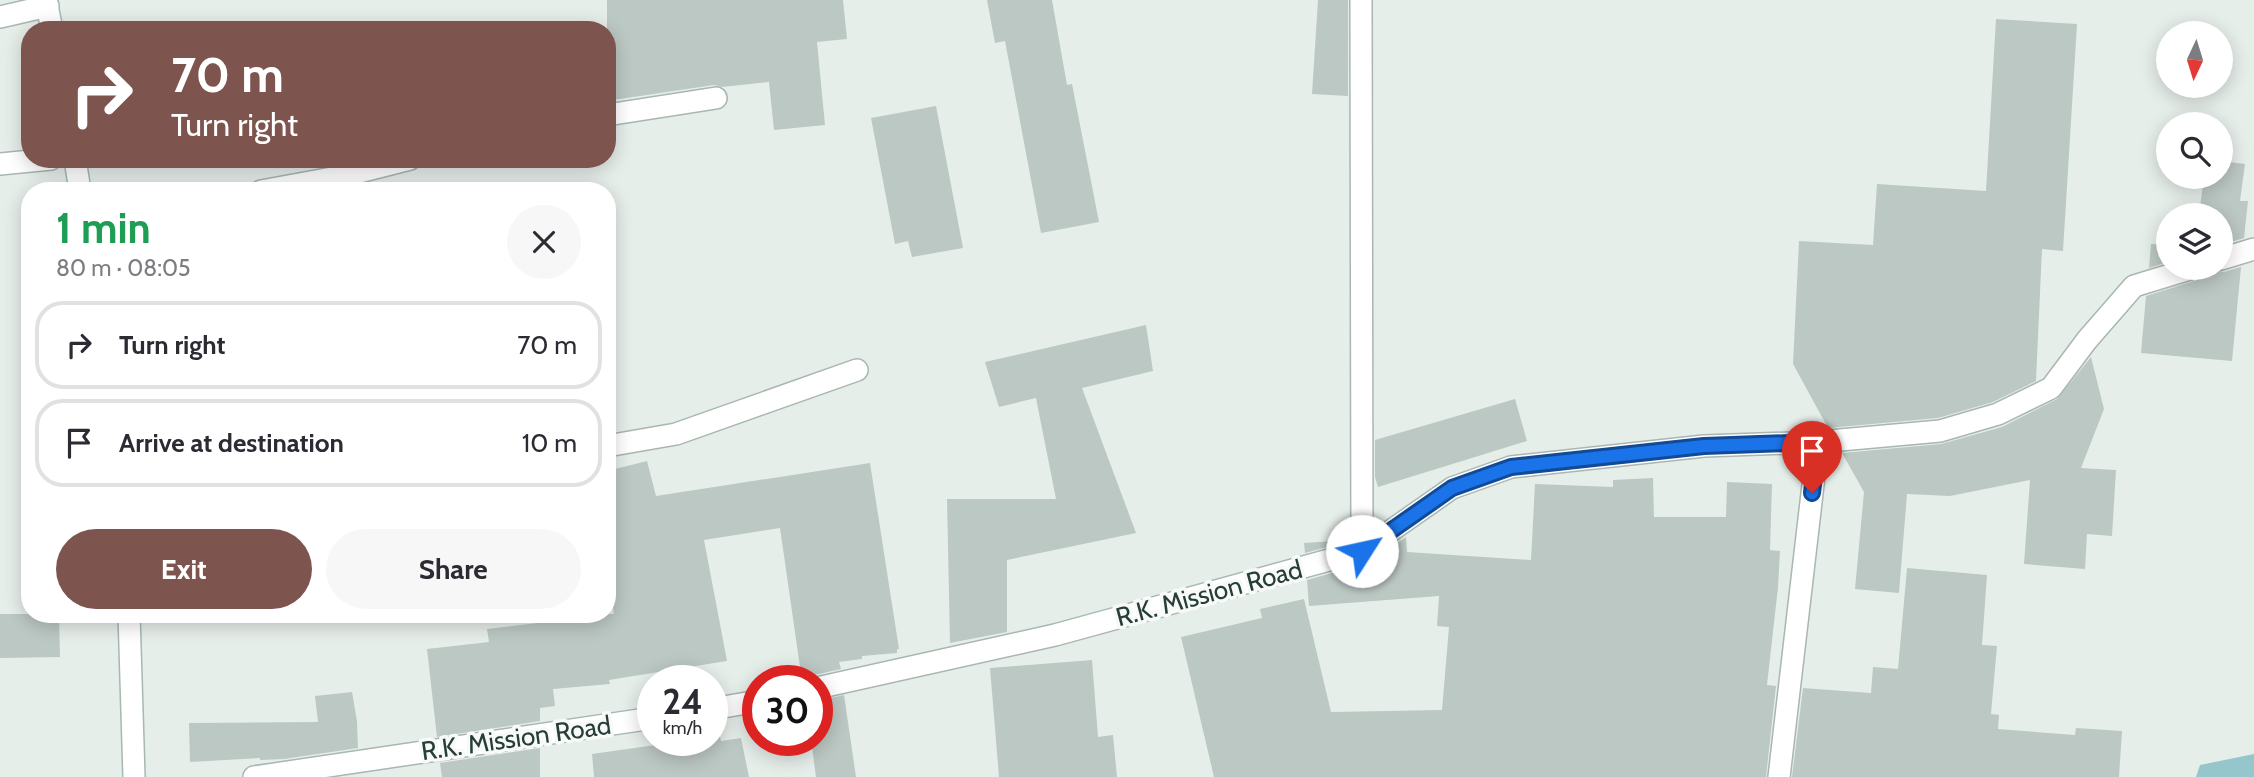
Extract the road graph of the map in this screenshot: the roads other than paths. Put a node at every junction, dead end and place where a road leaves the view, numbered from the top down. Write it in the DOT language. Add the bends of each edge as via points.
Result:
graph roads {
  1 [pos="1361,0"];
  2 [pos="47,3"];
  3 [pos="0,17"];
  4 [pos="50,21"];
  5 [pos="716,98"];
  6 [pos="616,114"];
  7 [pos="21,162"];
  8 [pos="0,164"];
  9 [pos="375,168"];
  10 [pos="310,182"];
  11 [pos="2254,249"];
  12 [pos="2233,255"];
  13 [pos="2156,279"];
  14 [pos="857,370"];
  15 [pos="1818,442"];
  16 [pos="616,444"];
  17 [pos="1362,551"];
  18 [pos="129,623"];
  19 [pos="833,684"];
  20 [pos="637,720"];
  21 [pos="134,777"];
  22 [pos="254,777"];
  23 [pos="1779,777"];
  1 -- 17 [label="street"];
  2 -- 3 [label="street"];
  2 -- 4 [label="street"];
  5 -- 6 [label="street"];
  7 -- 8 [label="street"];
  9 -- 10 [label="street"];
  11 -- 12 [label="street"];
  13 -- 15 [label="street, R.K. Mission Road" via="2134,286 2051,388 1998,415 1940,431"];
  14 -- 16 [label="street" via="676,434"];
  15 -- 17 [label="street, R.K. Mission Road" via="1704,446 1511,467 1452,488"];
  15 -- 23 [label="street"];
  17 -- 19 [label="street, R.K. Mission Road" via="1055,635"];
  18 -- 21 [label="street"];
  20 -- 22 [label="street, R.K. Mission Road"];
}
